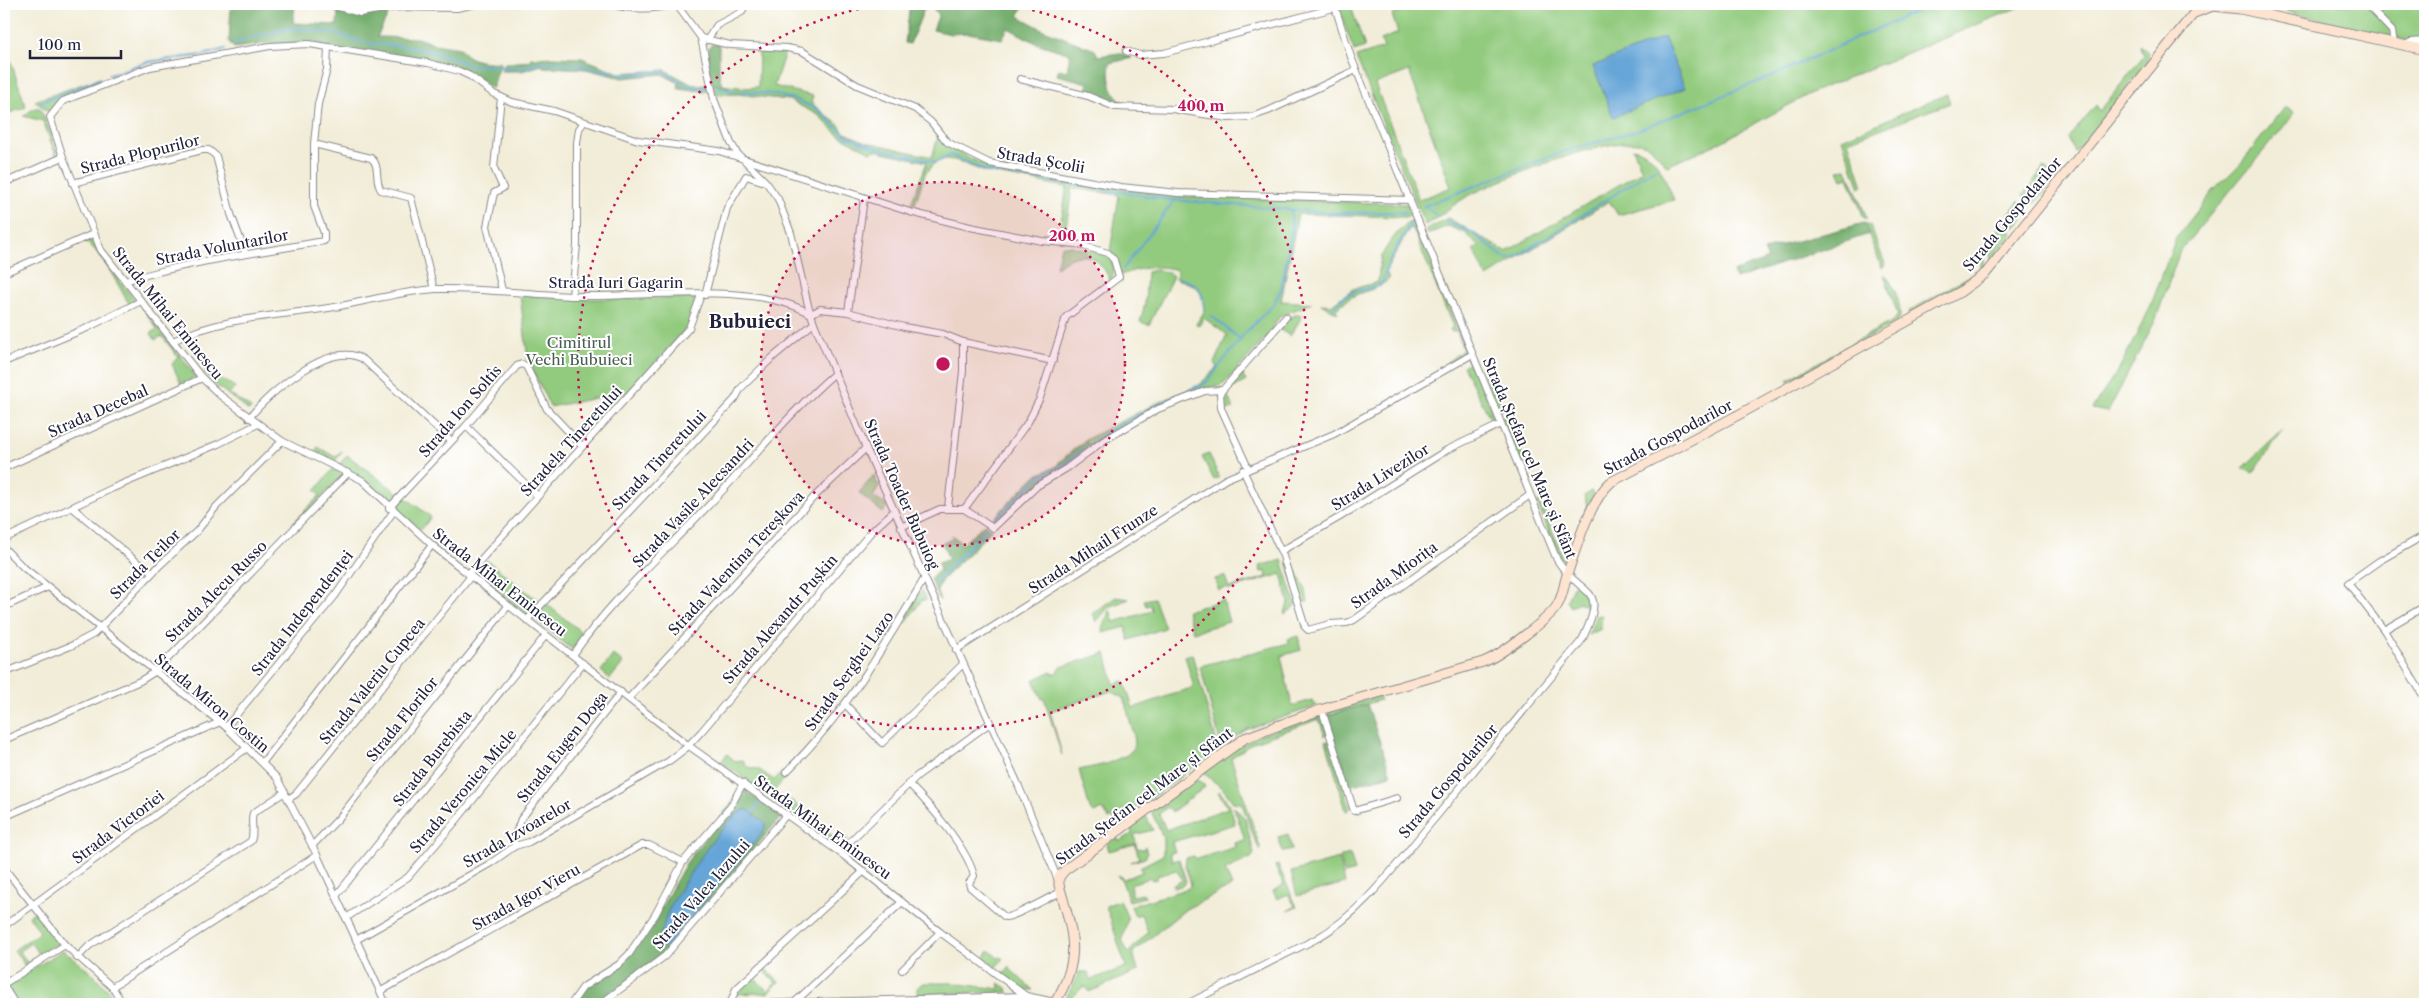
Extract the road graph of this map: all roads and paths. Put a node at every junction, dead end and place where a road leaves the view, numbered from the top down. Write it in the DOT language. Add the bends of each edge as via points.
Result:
graph roads {
  1 [pos="328,4"];
  2 [pos="476,4"];
  3 [pos="610,4"];
  4 [pos="676,4"];
  5 [pos="745,4"];
  6 [pos="2265,4"];
  7 [pos="2366,4"];
  8 [pos="1334,6"];
  9 [pos="2265,14"];
  10 [pos="704,39"];
  11 [pos="2425,41"];
  12 [pos="2394,43"];
  13 [pos="2405,46"];
  14 [pos="328,47"];
  15 [pos="2425,50"];
  16 [pos="1126,51"];
  17 [pos="1356,70"];
  18 [pos="1020,79"];
  19 [pos="502,97"];
  20 [pos="584,122"];
  21 [pos="314,144"];
  22 [pos="62,157"];
  23 [pos="745,160"];
  24 [pos="766,182"];
  25 [pos="4,183"];
  26 [pos="73,184"];
  27 [pos="864,199"];
  28 [pos="1410,200"];
  29 [pos="93,234"];
  30 [pos="245,252"];
  31 [pos="4,272"];
  32 [pos="125,281"];
  33 [pos="434,289"];
  34 [pos="502,290"];
  35 [pos="703,295"];
  36 [pos="572,296"];
  37 [pos="141,301"];
  38 [pos="848,312"];
  39 [pos="811,314"];
  40 [pos="1286,317"];
  41 [pos="814,323"];
  42 [pos="173,341"];
  43 [pos="963,342"];
  44 [pos="1471,355"];
  45 [pos="1053,361"];
  46 [pos="4,362"];
  47 [pos="835,373"];
  48 [pos="202,378"];
  49 [pos="1222,390"];
  50 [pos="249,418"];
  51 [pos="258,424"];
  52 [pos="1499,425"];
  53 [pos="466,426"];
  54 [pos="282,441"];
  55 [pos="451,441"];
  56 [pos="582,446"];
  57 [pos="866,448"];
  58 [pos="4,468"];
  59 [pos="1246,469"];
  60 [pos="348,474"];
  61 [pos="1530,495"];
  62 [pos="538,496"];
  63 [pos="948,507"];
  64 [pos="73,508"];
  65 [pos="964,509"];
  66 [pos="391,510"];
  67 [pos="894,511"];
  68 [pos="901,527"];
  69 [pos="2425,535"];
  70 [pos="4,539"];
  71 [pos="432,545"];
  72 [pos="4,548"];
  73 [pos="1282,553"];
  74 [pos="153,572"];
  75 [pos="469,575"];
  76 [pos="1567,576"];
  77 [pos="924,579"];
  78 [pos="48,587"];
  79 [pos="508,606"];
  80 [pos="2425,606"];
  81 [pos="4,608"];
  82 [pos="527,620"];
  83 [pos="101,627"];
  84 [pos="2384,630"];
  85 [pos="546,635"];
  86 [pos="956,650"];
  87 [pos="573,655"];
  88 [pos="583,663"];
  89 [pos="963,664"];
  90 [pos="156,671"];
  91 [pos="4,673"];
  92 [pos="620,692"];
  93 [pos="629,698"];
  94 [pos="2425,699"];
  95 [pos="845,704"];
  96 [pos="1322,710"];
  97 [pos="220,722"];
  98 [pos="990,723"];
  99 [pos="226,728"];
  100 [pos="4,740"];
  101 [pos="689,746"];
  102 [pos="247,748"];
  103 [pos="263,762"];
  104 [pos="786,772"];
  105 [pos="743,784"];
  106 [pos="909,784"];
  107 [pos="287,796"];
  108 [pos="1397,798"];
  109 [pos="787,814"];
  110 [pos="4,817"];
  111 [pos="312,846"];
  112 [pos="515,846"];
  113 [pos="839,852"];
  114 [pos="317,855"];
  115 [pos="683,862"];
  116 [pos="4,868"];
  117 [pos="864,870"];
  118 [pos="1058,880"];
  119 [pos="1061,892"];
  120 [pos="336,896"];
  121 [pos="902,902"];
  122 [pos="34,906"];
  123 [pos="346,918"];
  124 [pos="4,926"];
  125 [pos="940,932"];
  126 [pos="356,940"];
  127 [pos="65,946"];
  128 [pos="77,958"];
  129 [pos="902,970"];
  130 [pos="4,985"];
  131 [pos="112,987"];
  132 [pos="381,991"];
  133 [pos="1026,996"];
  134 [pos="795,1002"];
  135 [pos="822,1002"];
  136 [pos="865,1002"];
  137 [pos="1055,1003"];
  138 [pos="15,1004"];
  139 [pos="123,1004"];
  140 [pos="386,1004"];
  141 [pos="571,1004"];
  142 [pos="606,1004"];
  143 [pos="730,1004"];
  144 [pos="748,1004"];
  145 [pos="1188,1004"];
  1 -- 2 [label="street" via="360,13 396,7 457,8"];
  3 -- 4 [label="street" via="650,10"];
  4 -- 10 [label="street, Strada Toader Bubuiog"];
  5 -- 10 [label="street" via="742,12 717,26"];
  6 -- 9 [label="street"];
  7 -- 12 [label="street" via="2392,31"];
  8 -- 16 [label="street" via="1164,53 1140,55"];
  8 -- 17 [label="street, Strada Ștefan cel Mare și Sfânt"];
  9 -- 12 [label="street"];
  9 -- 76 [label="street, Strada Gospodarilor" via="2213,6 2199,9 2188,17 1999,258 1979,279 1740,414 1611,482 1597,499"];
  10 -- 23 [label="street, Strada Toader Bubuiog" via="714,99 731,142"];
  10 -- 28 [label="street, Strada Școlii" via="730,45 802,51 857,85 915,109 932,122 947,142 989,163 1121,187 1178,193"];
  11 -- 13 [label="street" via="2410,42"];
  12 -- 13 [label="street"];
  13 -- 15 [label="street"];
  14 -- 19 [label="street" via="459,71"];
  14 -- 21 [label="street"];
  14 -- 22 [label="street, Strada Mihai Eminescu" via="308,44 270,46 150,67 63,101 50,117"];
  17 -- 18 [label="street" via="1268,112 1228,118 1172,109 1115,107 1088,96"];
  17 -- 28 [label="street, Strada Ștefan cel Mare și Sfânt"];
  19 -- 20 [label="street"];
  19 -- 34 [label="street" via="494,168 504,185 494,193 487,226"];
  20 -- 23 [label="street" via="638,140 705,148"];
  20 -- 36 [label="street" via="579,129 577,143 577,245"];
  21 -- 30 [label="street, Strada Voluntarilor" via="314,206 324,240"];
  21 -- 33 [label="street" via="371,158 377,168 381,190 412,198"];
  22 -- 25 [label="street"];
  22 -- 26 [label="street, Strada Mihai Eminescu"];
  23 -- 24 [label="street, Strada Toader Bubuiog"];
  23 -- 27 [label="street"];
  24 -- 35 [label="street, Stradela Tineretului" via="746,176 733,194"];
  24 -- 39 [label="street, Strada Toader Bubuiog" via="778,199 791,233"];
  26 -- 29 [label="street, Strada Mihai Eminescu"];
  26 -- 30 [label="street, Strada Plopurilor" via="202,150 213,152"];
  27 -- 38 [label="street"];
  27 -- 45 [label="street" via="970,227 1108,252 1119,277 1066,317"];
  28 -- 44 [label="street, Strada Ștefan cel Mare și Sfânt"];
  29 -- 31 [label="street"];
  29 -- 32 [label="street, Strada Mihai Eminescu"];
  30 -- 32 [label="street, Strada Voluntarilor" via="176,266"];
  32 -- 37 [label="street, Strada Mihai Eminescu"];
  33 -- 34 [label="street, Strada Iuri Gagarin"];
  33 -- 42 [label="street, Strada Iuri Gagarin" via="230,322 191,332"];
  34 -- 36 [label="street, Strada Iuri Gagarin"];
  35 -- 36 [label="street, Strada Iuri Gagarin"];
  35 -- 39 [label="street, Strada Iuri Gagarin" via="762,297 786,302"];
  35 -- 56 [label="street, Stradela Tineretului" via="689,328"];
  37 -- 42 [label="street, Strada Mihai Eminescu"];
  37 -- 46 [label="street" via="87,328"];
  38 -- 39 [label="street" via="820,309"];
  38 -- 43 [label="street" via="943,334"];
  39 -- 41 [label="street, Strada Toader Bubuiog"];
  40 -- 49 [label="street"];
  41 -- 47 [label="street, Strada Toader Bubuiog"];
  41 -- 82 [label="street, Strada Tineretului" via="753,376"];
  42 -- 48 [label="street, Strada Mihai Eminescu"];
  43 -- 45 [label="street"];
  43 -- 63 [label="street" via="963,371"];
  44 -- 52 [label="street, Strada Ștefan cel Mare și Sfânt"];
  44 -- 59 [label="street, Strada Mihail Frunze" via="1334,434"];
  45 -- 65 [label="street" via="1044,391 1028,422"];
  47 -- 57 [label="street, Strada Toader Bubuiog"];
  47 -- 87 [label="street, Strada Vasile Alecsandri" via="658,558"];
  48 -- 50 [label="street, Strada Mihai Eminescu"];
  48 -- 58 [label="street, Strada Decebal"];
  49 -- 59 [label="street" via="1221,408"];
  49 -- 65 [label="street" via="1205,391 1158,409 1103,441 1037,486 993,528"];
  50 -- 51 [label="street, Strada Mihai Eminescu"];
  50 -- 55 [label="street" via="267,396 302,370 333,358 354,357 364,360"];
  51 -- 54 [label="street, Strada Mihai Eminescu"];
  51 -- 64 [label="street"];
  52 -- 61 [label="street, Strada Ștefan cel Mare și Sfânt"];
  52 -- 73 [label="street, Strada Livezilor" via="1448,450"];
  53 -- 55 [label="street, Strada Ion Soltîs"];
  53 -- 56 [label="street, Strada Ion Soltîs" via="507,376 522,364 533,377 547,409"];
  53 -- 62 [label="street"];
  54 -- 60 [label="street, Strada Mihai Eminescu"];
  54 -- 74 [label="street, Strada Teilor" via="216,507 197,531"];
  55 -- 66 [label="street, Strada Ion Soltîs"];
  56 -- 62 [label="street, Stradela Tineretului"];
  57 -- 67 [label="street, Strada Toader Bubuiog"];
  57 -- 93 [label="street, Strada Valentina Tereșkova" via="820,491"];
  59 -- 73 [label="street"];
  59 -- 86 [label="street, Strada Mihail Frunze" via="1214,485"];
  60 -- 66 [label="street, Strada Mihai Eminescu" via="368,485"];
  60 -- 90 [label="street, Strada Alecu Russo"];
  61 -- 73 [label="street, Strada Miorița" via="1347,624 1306,630"];
  61 -- 76 [label="street, Strada Ștefan cel Mare și Sfânt" via="1556,560"];
  62 -- 75 [label="street, Stradela Tineretului"];
  63 -- 65 [label="street"];
  63 -- 68 [label="street"];
  64 -- 70 [label="street"];
  64 -- 74 [label="street" via="138,564"];
  66 -- 71 [label="street, Strada Mihai Eminescu"];
  66 -- 99 [label="street, Strada Independenței" via="335,596"];
  67 -- 68 [label="street, Strada Toader Bubuiog"];
  67 -- 101 [label="street, Strada Alexandr Pușkin" via="872,531"];
  68 -- 77 [label="street, Strada Toader Bubuiog"];
  69 -- 84 [label="street" via="2348,583"];
  71 -- 75 [label="street, Strada Mihai Eminescu"];
  71 -- 103 [label="street"];
  72 -- 78 [label="street, Strada Miron Costin"];
  74 -- 83 [label="street, Strada Teilor"];
  75 -- 79 [label="street, Strada Mihai Eminescu"];
  75 -- 107 [label="street, Strada Valeriu Cupcea" via="337,745 296,794"];
  76 -- 96 [label="street, Strada Ștefan cel Mare și Sfânt" via="1554,611 1490,660"];
  76 -- 145 [label="street, Strada Gospodarilor" via="1582,585 1595,605 1582,640 1393,868 1352,913 1330,931"];
  77 -- 86 [label="street, Strada Toader Bubuiog"];
  77 -- 95 [label="street, Strada Serghei Lazo"];
  78 -- 81 [label="street"];
  78 -- 83 [label="street, Strada Miron Costin"];
  79 -- 82 [label="street, Strada Mihai Eminescu"];
  79 -- 111 [label="street, Strada Florilor" via="339,818"];
  80 -- 84 [label="street"];
  82 -- 85 [label="street, Strada Mihai Eminescu"];
  83 -- 90 [label="street, Strada Miron Costin"];
  83 -- 91 [label="street, Strada Teilor" via="85,640"];
  84 -- 94 [label="street"];
  85 -- 87 [label="street, Strada Mihai Eminescu"];
  85 -- 120 [label="street, Strada Burebista"];
  86 -- 89 [label="street, Strada Toader Bubuiog"];
  87 -- 88 [label="street, Strada Mihai Eminescu"];
  88 -- 92 [label="street, Strada Mihai Eminescu"];
  88 -- 123 [label="street, Strada Veronica Micle" via="408,877"];
  89 -- 95 [label="street" via="882,743"];
  89 -- 98 [label="street, Strada Toader Bubuiog"];
  90 -- 97 [label="street, Strada Miron Costin"];
  90 -- 100 [label="street, Strada Alecu Russo"];
  92 -- 93 [label="street, Strada Mihai Eminescu"];
  92 -- 112 [label="street, Strada Eugen Doga" via="521,819 514,838"];
  93 -- 101 [label="street, Strada Mihai Eminescu"];
  95 -- 104 [label="street, Strada Serghei Lazo" via="815,743"];
  96 -- 108 [label="street" via="1354,811"];
  96 -- 118 [label="street, Strada Ștefan cel Mare și Sfânt" via="1240,741 1065,870"];
  97 -- 99 [label="street, Strada Miron Costin"];
  97 -- 110 [label="street"];
  98 -- 106 [label="street" via="942,755"];
  98 -- 118 [label="street, Strada Toader Bubuiog"];
  99 -- 102 [label="street, Strada Miron Costin"];
  101 -- 105 [label="street, Strada Mihai Eminescu"];
  101 -- 112 [label="street, Strada Izvoarelor" via="669,761 543,834"];
  102 -- 103 [label="street, Strada Miron Costin"];
  102 -- 122 [label="street, Strada Victoriei"];
  103 -- 107 [label="street, Strada Miron Costin" via="278,778"];
  105 -- 109 [label="street, Strada Mihai Eminescu"];
  105 -- 115 [label="street, Strada Valea Iazului" via="731,806"];
  106 -- 113 [label="street"];
  106 -- 119 [label="street" via="934,809 967,860 974,876 970,887 1005,917 1012,917"];
  107 -- 111 [label="street, Strada Miron Costin"];
  107 -- 128 [label="street, Strada Valeriu Cupcea" via="254,813 251,841 89,946"];
  109 -- 113 [label="street, Strada Mihai Eminescu"];
  109 -- 142 [label="street, Strada Valea Iazului" via="665,956 607,999"];
  111 -- 114 [label="street, Strada Miron Costin"];
  112 -- 126 [label="street, Strada Izvoarelor"];
  113 -- 117 [label="street, Strada Mihai Eminescu"];
  114 -- 120 [label="street, Strada Miron Costin"];
  114 -- 131 [label="street"];
  115 -- 132 [label="street, Strada Igor Vieru" via="649,845 642,845"];
  115 -- 141 [label="street, Strada Valea Iazului" via="655,915 629,954 618,965 583,987"];
  116 -- 122 [label="street"];
  117 -- 121 [label="street, Strada Mihai Eminescu"];
  117 -- 143 [label="street" via="736,989"];
  118 -- 119 [label="street, Strada Toader Bubuiog"];
  119 -- 137 [label="street, Strada Toader Bubuiog" via="1074,960"];
  120 -- 123 [label="street, Strada Miron Costin"];
  121 -- 125 [label="street, Strada Mihai Eminescu"];
  121 -- 134 [label="street"];
  122 -- 124 [label="street, Strada Victoriei"];
  122 -- 127 [label="street"];
  123 -- 126 [label="street, Strada Miron Costin"];
  125 -- 129 [label="street"];
  125 -- 133 [label="street, Strada Mihai Eminescu"];
  126 -- 132 [label="street, Strada Miron Costin"];
  127 -- 128 [label="street"];
  127 -- 130 [label="street"];
  128 -- 131 [label="street"];
  130 -- 138 [label="street"];
  131 -- 139 [label="street"];
  132 -- 140 [label="street, Strada Miron Costin"];
  133 -- 136 [label="street"];
  133 -- 137 [label="street"];
  134 -- 135 [label="street"];
  134 -- 144 [label="street"];
  135 -- 136 [label="street"];
}
